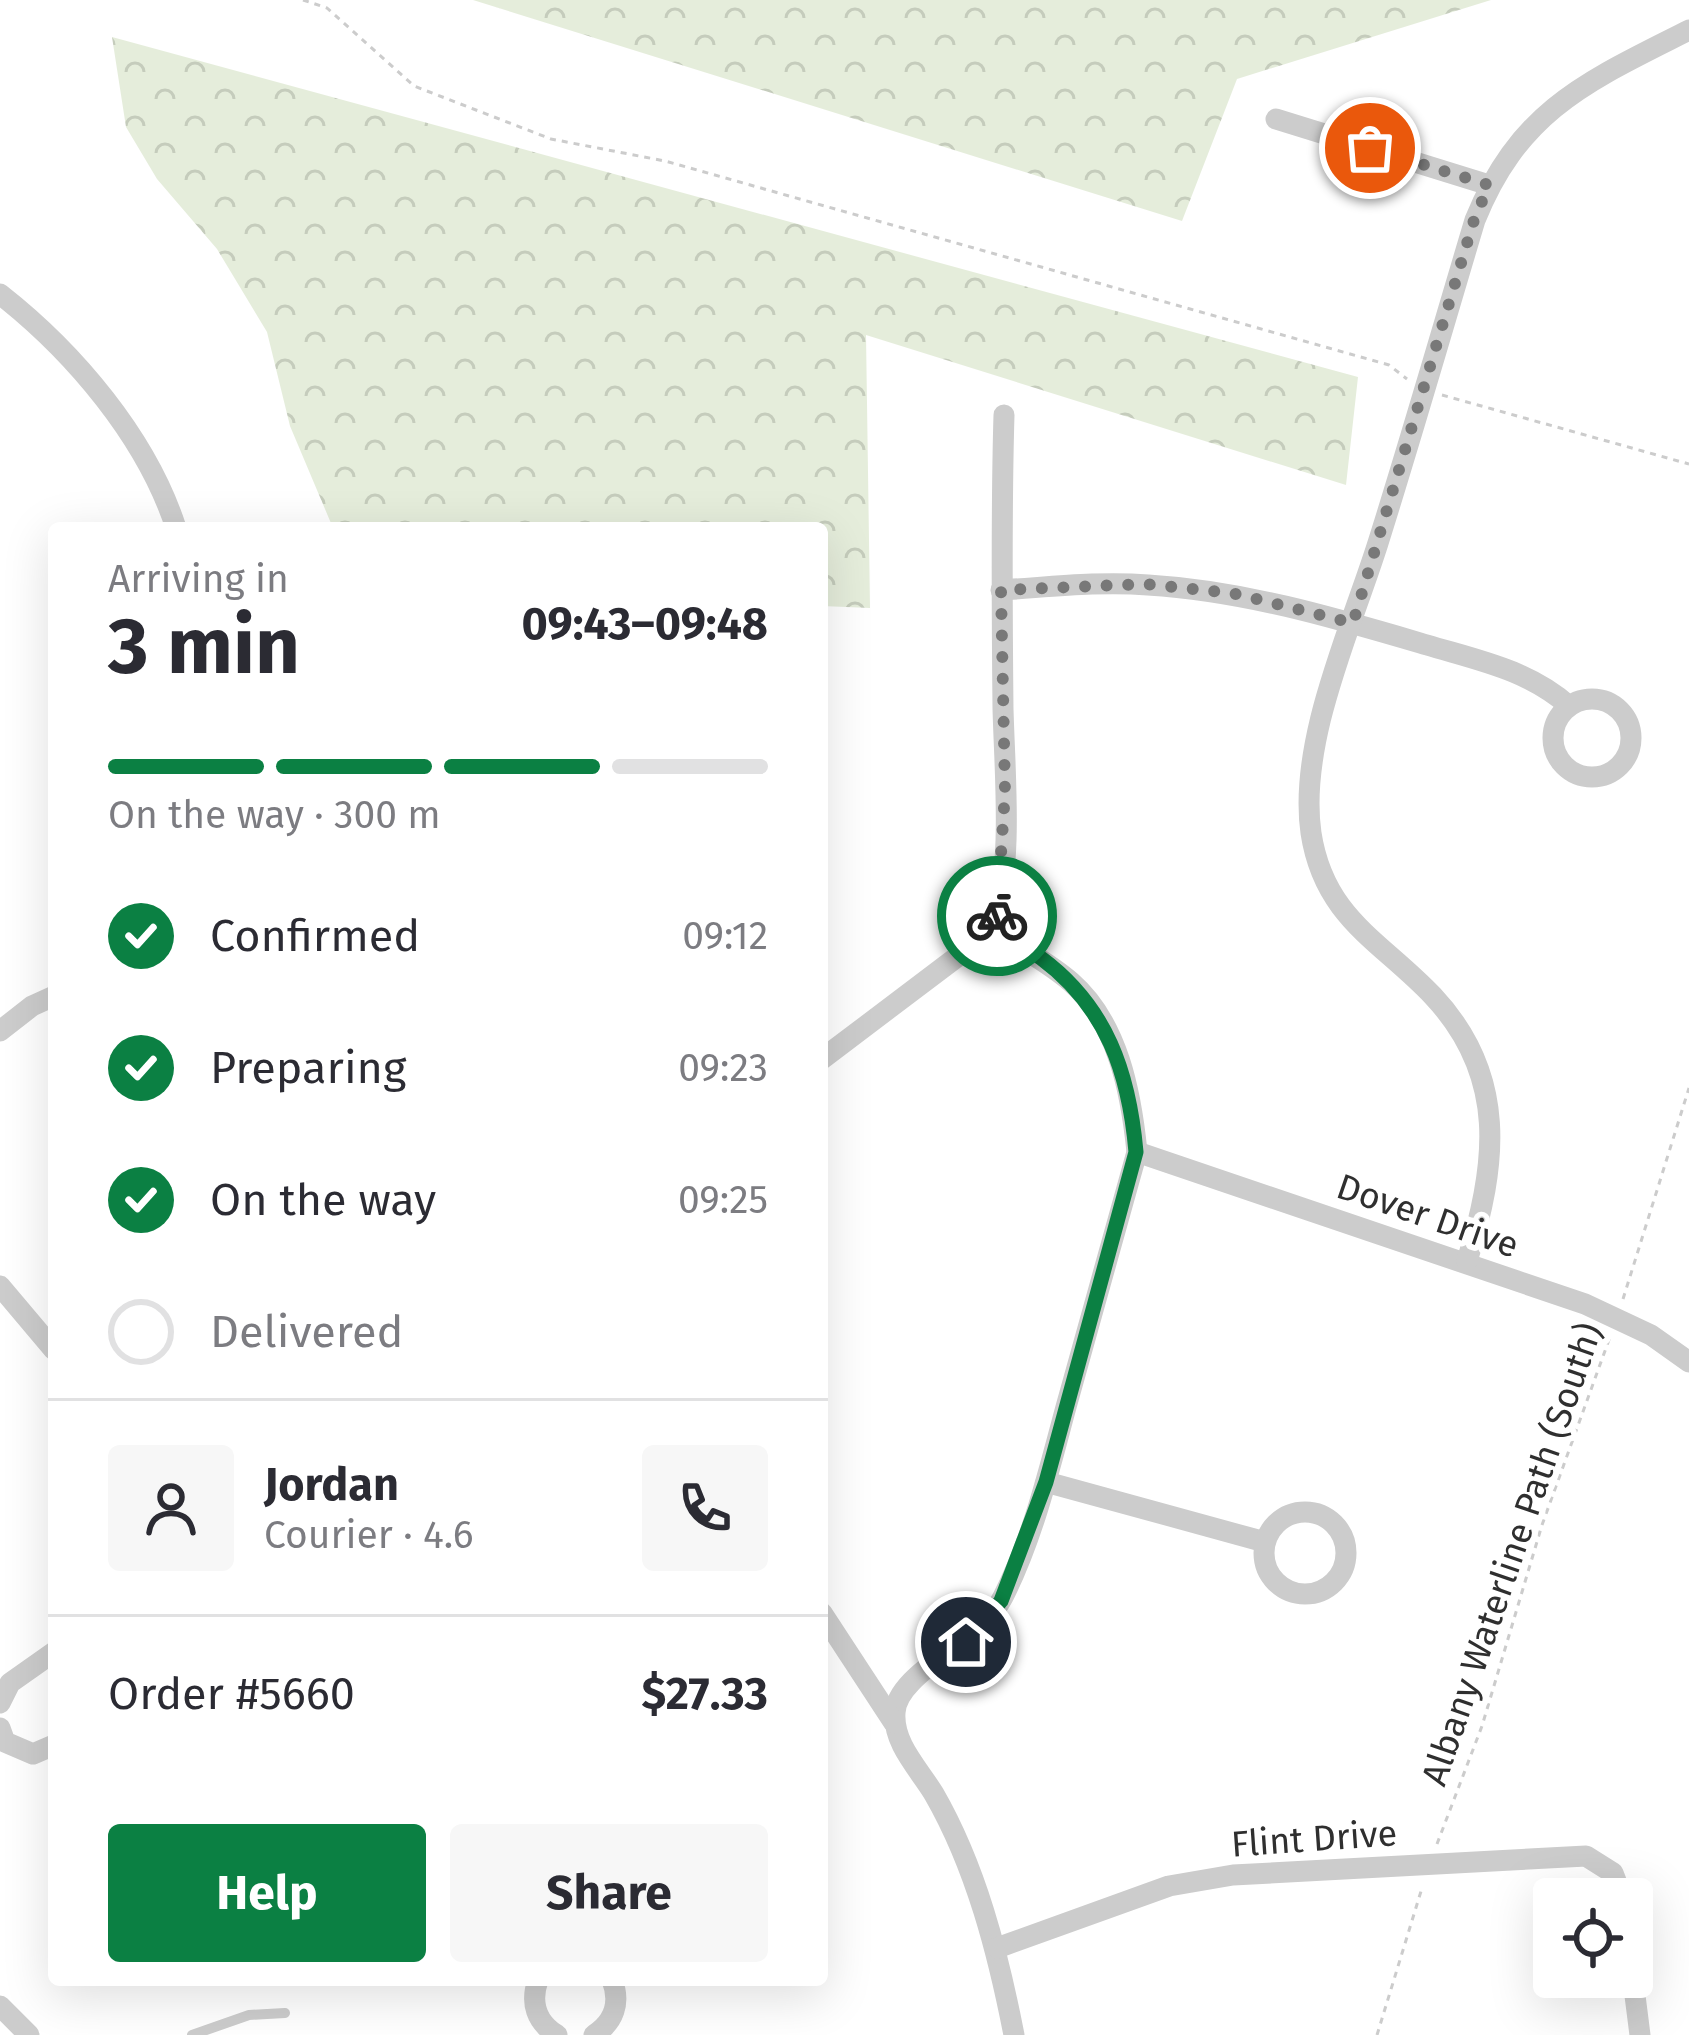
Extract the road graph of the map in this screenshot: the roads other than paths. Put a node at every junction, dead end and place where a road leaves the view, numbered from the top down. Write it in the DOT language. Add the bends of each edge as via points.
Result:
graph roads {
  1 [pos="1689,30"];
  2 [pos="1276,119"];
  3 [pos="1489,185"];
  4 [pos="0,294"];
  5 [pos="1004,416"];
  6 [pos="174,522"];
  7 [pos="1001,590"];
  8 [pos="1353,623"];
  9 [pos="1569,706"];
  10 [pos="994,929"];
  11 [pos="48,999"];
  12 [pos="0,1031"];
  13 [pos="828,1054"];
  14 [pos="1136,1152"];
  15 [pos="1467,1261"];
  16 [pos="0,1286"];
  17 [pos="48,1343"];
  18 [pos="1689,1362"];
  19 [pos="1046,1482"];
  20 [pos="1264,1542"];
  21 [pos="828,1622"];
  22 [pos="48,1656"];
  23 [pos="0,1703"];
  24 [pos="895,1725"];
  25 [pos="0,1728"];
  26 [pos="48,1748"];
  27 [pos="1615,1878"];
  28 [pos="997,1948"];
  29 [pos="537,1986"];
  30 [pos="614,1986"];
  31 [pos="1635,1998"];
  32 [pos="0,2006"];
  33 [pos="285,2013"];
  34 [pos="29,2035"];
  35 [pos="192,2035"];
  36 [pos="557,2035"];
  37 [pos="594,2035"];
  38 [pos="1014,2035"];
  39 [pos="1640,2035"];
  1 -- 3 [label="street" via="1556,104"];
  2 -- 3 [label="street"];
  3 -- 8 [label="street"];
  4 -- 6 [label="street" via="105,400"];
  5 -- 7 [label="street"];
  7 -- 8 [label="street" via="1144,584 1232,593"];
  7 -- 10 [label="street" via="1005,792"];
  8 -- 9 [label="street" via="1507,669"];
  8 -- 15 [label="street" via="1312,765 1312,836 1343,912 1434,997 1485,1084 1492,1136"];
  10 -- 13 [label="street"];
  10 -- 14 [label="street" via="1075,985 1102,1021 1132,1106"];
  11 -- 12 [label="street"];
  14 -- 15 [label="street, Dover Drive"];
  14 -- 19 [label="street"];
  15 -- 18 [label="street, Dover Drive" via="1617,1318"];
  16 -- 17 [label="street"];
  19 -- 20 [label="street"];
  19 -- 24 [label="street" via="1001,1601 966,1642 908,1682 898,1694"];
  21 -- 24 [label="street"];
  22 -- 23 [label="street" via="10,1684"];
  24 -- 28 [label="street" via="936,1798"];
  25 -- 26 [label="street" via="5,1742 33,1754"];
  27 -- 28 [label="street, Flint Drive" via="1586,1856 1233,1875 1169,1886"];
  28 -- 38 [label="street"];
  29 -- 36 [label="street" via="538,2018"];
  30 -- 37 [label="street" via="615,2012"];
  31 -- 39 [label="street"];
  32 -- 34 [label="street"];
  33 -- 35 [label="lane" via="249,2015"];
}
